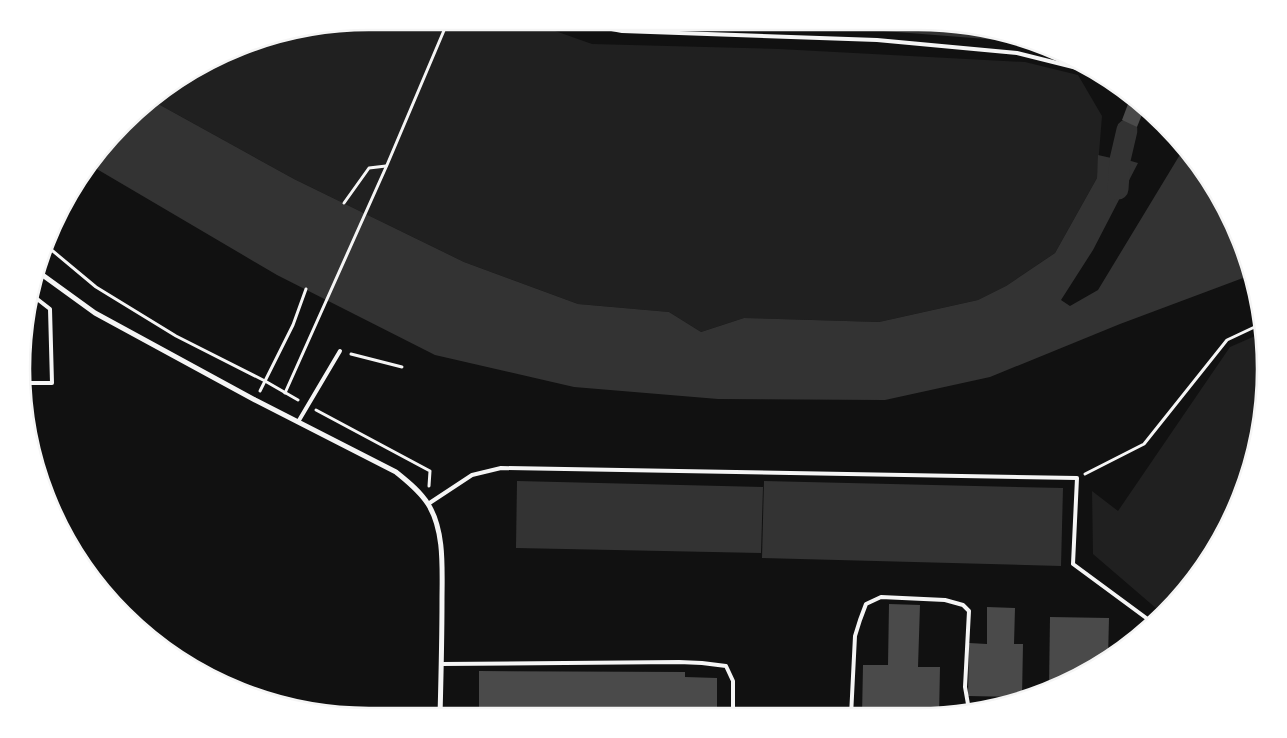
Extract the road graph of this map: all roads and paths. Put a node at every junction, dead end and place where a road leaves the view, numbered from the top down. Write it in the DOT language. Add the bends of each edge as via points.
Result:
graph roads {
  1 [pos="444,30"];
  2 [pos="617,30"];
  3 [pos="1070,66"];
  4 [pos="387,166"];
  5 [pos="344,203"];
  6 [pos="52,249"];
  7 [pos="44,276"];
  8 [pos="306,289"];
  9 [pos="38,300"];
  10 [pos="1254,327"];
  11 [pos="340,351"];
  12 [pos="402,367"];
  13 [pos="265,381"];
  14 [pos="31,383"];
  15 [pos="285,393"];
  16 [pos="256,400"];
  17 [pos="308,406"];
  18 [pos="298,422"];
  19 [pos="430,471"];
  20 [pos="1077,478"];
  21 [pos="428,504"];
  22 [pos="1147,619"];
  23 [pos="441,664"];
  24 [pos="968,704"];
  25 [pos="440,708"];
  26 [pos="733,708"];
  27 [pos="851,708"];
  1 -- 4 [label="path"];
  2 -- 3 [label="lane" via="877,40 1017,52"];
  4 -- 5 [label="path" via="369,168"];
  4 -- 15 [label="path"];
  6 -- 13 [label="path" via="96,287 176,336"];
  7 -- 16 [label="street" via="95,313"];
  8 -- 13 [label="path" via="294,326"];
  9 -- 14 [label="lane" via="50,309 52,383"];
  10 -- 20 [label="path" via="1227,340 1144,444"];
  11 -- 12 [label="path"];
  11 -- 17 [label="lane"];
  13 -- 15 [label="path"];
  13 -- 16 [label="path"];
  15 -- 17 [label="path"];
  16 -- 18 [label="street"];
  17 -- 18 [label="lane"];
  17 -- 19 [label="path"];
  18 -- 21 [label="street" via="396,472"];
  20 -- 21 [label="lane" via="501,468 472,475"];
  20 -- 22 [label="lane" via="1073,564"];
  21 -- 23 [label="street" via="439,530 442,559"];
  23 -- 25 [label="street"];
  23 -- 26 [label="lane" via="679,662 726,666 733,681"];
  24 -- 27 [label="lane" via="965,687 969,611 964,605 945,600 882,597 866,604 855,636"];
}
